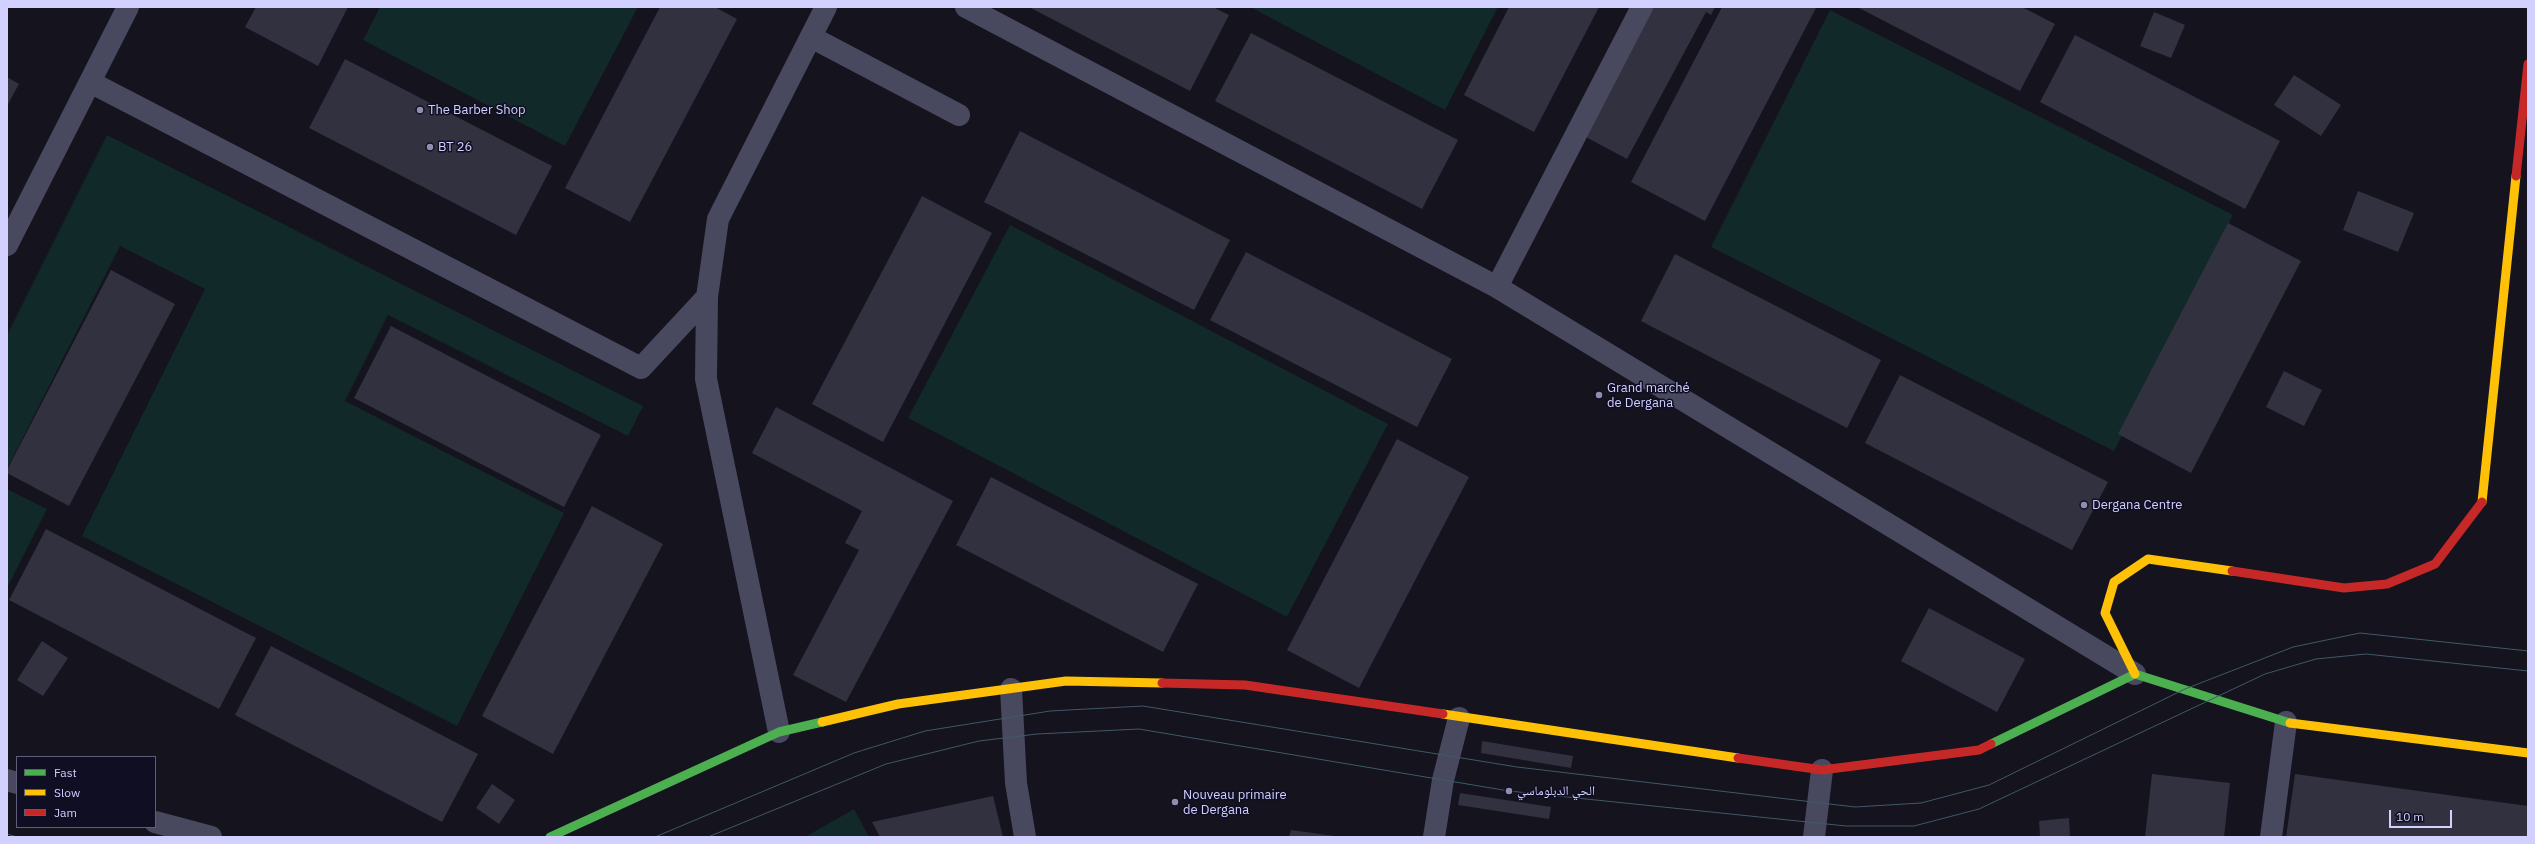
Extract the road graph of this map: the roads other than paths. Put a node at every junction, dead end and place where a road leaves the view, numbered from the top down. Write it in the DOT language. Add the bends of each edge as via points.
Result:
graph roads {
  1 [pos="128,7"];
  2 [pos="826,7"];
  3 [pos="966,7"];
  4 [pos="1642,7"];
  5 [pos="811,37"];
  6 [pos="2528,64"];
  7 [pos="90,82"];
  8 [pos="959,115"];
  9 [pos="7,246"];
  10 [pos="1497,287"];
  11 [pos="707,297"];
  12 [pos="2135,674"];
  13 [pos="1011,689"];
  14 [pos="1459,718"];
  15 [pos="2286,722"];
  16 [pos="779,732"];
  17 [pos="2528,753"];
  18 [pos="1822,770"];
  19 [pos="156,822"];
  20 [pos="211,837"];
  21 [pos="550,837"];
  22 [pos="1025,837"];
  23 [pos="1434,837"];
  24 [pos="1814,837"];
  25 [pos="2270,837"];
  1 -- 7 [label="street"];
  2 -- 5 [label="street"];
  3 -- 10 [label="street"];
  4 -- 10 [label="street"];
  5 -- 8 [label="street"];
  5 -- 11 [label="street" via="718,219"];
  6 -- 12 [label="street" via="2483,500 2435,564 2387,584 2344,588 2148,558 2114,582 2105,613"];
  7 -- 9 [label="street"];
  7 -- 11 [label="street" via="641,368"];
  10 -- 12 [label="street"];
  11 -- 16 [label="street" via="706,379"];
  12 -- 15 [label="street"];
  12 -- 18 [label="street" via="1979,750"];
  13 -- 14 [label="street" via="1066,681 1245,685"];
  13 -- 16 [label="street" via="898,704"];
  13 -- 22 [label="street" via="1016,783"];
  14 -- 18 [label="street"];
  14 -- 23 [label="street"];
  15 -- 17 [label="street"];
  15 -- 25 [label="street"];
  16 -- 21 [label="street"];
  18 -- 24 [label="street"];
  19 -- 20 [label="street"];
}
